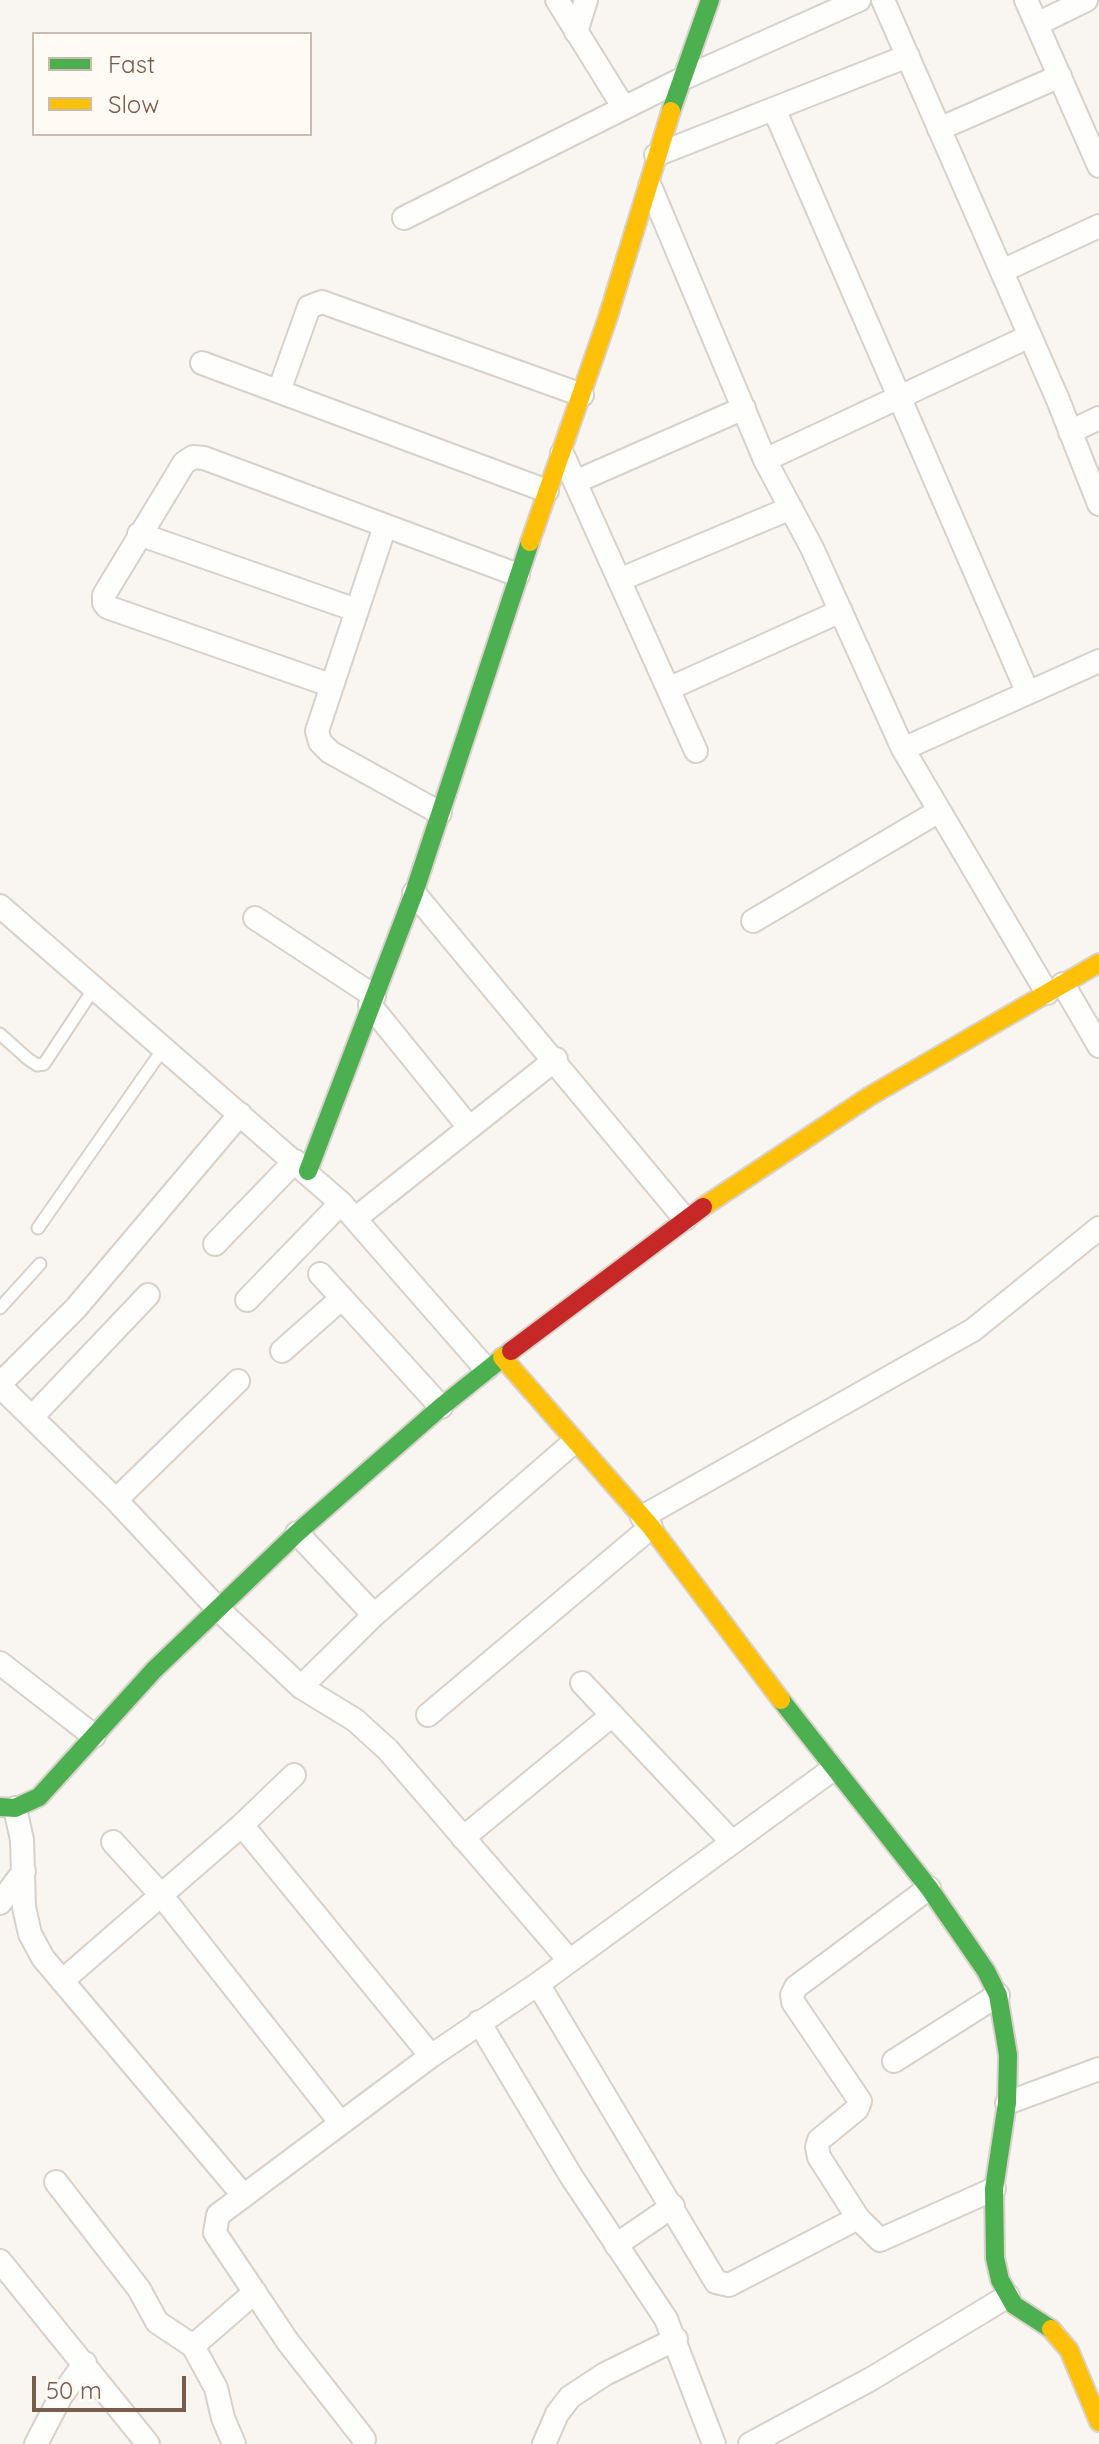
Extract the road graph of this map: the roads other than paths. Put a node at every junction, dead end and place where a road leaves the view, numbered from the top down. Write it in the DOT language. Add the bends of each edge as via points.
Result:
graph roads {
  1 [pos="557,0"];
  2 [pos="586,0"];
  3 [pos="710,0"];
  4 [pos="859,0"];
  5 [pos="883,0"];
  6 [pos="1026,0"];
  7 [pos="1086,0"];
  8 [pos="1037,24"];
  9 [pos="576,32"];
  10 [pos="908,56"];
  11 [pos="1060,76"];
  12 [pos="682,79"];
  13 [pos="624,108"];
  14 [pos="1099,108"];
  15 [pos="774,109"];
  16 [pos="1078,118"];
  17 [pos="939,129"];
  18 [pos="656,155"];
  19 [pos="1099,166"];
  20 [pos="650,186"];
  21 [pos="404,218"];
  22 [pos="1099,226"];
  23 [pos="1002,271"];
  24 [pos="1030,336"];
  25 [pos="202,363"];
  26 [pos="279,391"];
  27 [pos="582,395"];
  28 [pos="899,398"];
  29 [pos="744,408"];
  30 [pos="1099,418"];
  31 [pos="1070,432"];
  32 [pos="562,453"];
  33 [pos="765,460"];
  34 [pos="575,482"];
  35 [pos="547,491"];
  36 [pos="1099,504"];
  37 [pos="791,508"];
  38 [pos="385,526"];
  39 [pos="139,534"];
  40 [pos="518,575"];
  41 [pos="619,580"];
  42 [pos="356,610"];
  43 [pos="841,611"];
  44 [pos="1099,661"];
  45 [pos="330,685"];
  46 [pos="668,689"];
  47 [pos="1027,691"];
  48 [pos="903,749"];
  49 [pos="696,751"];
  50 [pos="939,811"];
  51 [pos="440,813"];
  52 [pos="414,893"];
  53 [pos="0,906"];
  54 [pos="255,918"];
  55 [pos="753,921"];
  56 [pos="1099,963"];
  57 [pos="1055,988"];
  58 [pos="93,990"];
  59 [pos="372,1001"];
  60 [pos="0,1034"];
  61 [pos="1099,1046"];
  62 [pos="163,1049"];
  63 [pos="556,1059"];
  64 [pos="240,1114"];
  65 [pos="468,1126"];
  66 [pos="302,1166"];
  67 [pos="349,1210"];
  68 [pos="685,1219"];
  69 [pos="38,1228"];
  70 [pos="1099,1228"];
  71 [pos="215,1244"];
  72 [pos="40,1264"];
  73 [pos="320,1274"];
  74 [pos="148,1295"];
  75 [pos="342,1298"];
  76 [pos="247,1300"];
  77 [pos="0,1308"];
  78 [pos="282,1351"];
  79 [pos="494,1363"];
  80 [pos="238,1381"];
  81 [pos="0,1385"];
  82 [pos="441,1407"];
  83 [pos="32,1417"];
  84 [pos="574,1442"];
  85 [pos="116,1500"];
  86 [pos="646,1522"];
  87 [pos="297,1533"];
  88 [pos="218,1609"];
  89 [pos="374,1615"];
  90 [pos="0,1663"];
  91 [pos="582,1683"];
  92 [pos="301,1687"];
  93 [pos="428,1715"];
  94 [pos="611,1716"];
  95 [pos="94,1736"];
  96 [pos="833,1769"];
  97 [pos="294,1775"];
  98 [pos="7,1807"];
  99 [pos="242,1825"];
  100 [pos="463,1838"];
  101 [pos="113,1842"];
  102 [pos="732,1842"];
  103 [pos="24,1871"];
  104 [pos="929,1888"];
  105 [pos="162,1896"];
  106 [pos="0,1903"];
  107 [pos="569,1960"];
  108 [pos="62,1981"];
  109 [pos="538,1984"];
  110 [pos="998,1995"];
  111 [pos="479,2022"];
  112 [pos="431,2056"];
  113 [pos="894,2061"];
  114 [pos="1099,2069"];
  115 [pos="1007,2103"];
  116 [pos="340,2122"];
  117 [pos="56,2182"];
  118 [pos="994,2189"];
  119 [pos="243,2195"];
  120 [pos="673,2206"];
  121 [pos="858,2218"];
  122 [pos="616,2245"];
  123 [pos="0,2261"];
  124 [pos="255,2292"];
  125 [pos="1008,2296"];
  126 [pos="676,2339"];
  127 [pos="193,2346"];
  128 [pos="85,2363"];
  129 [pos="1091,2381"];
  130 [pos="1099,2422"];
  131 [pos="364,2439"];
  132 [pos="36,2444"];
  133 [pos="148,2444"];
  134 [pos="234,2444"];
  135 [pos="544,2444"];
  136 [pos="714,2444"];
  137 [pos="750,2444"];
  1 -- 9 [label="street"];
  2 -- 9 [label="street"];
  3 -- 12 [label="street"];
  4 -- 12 [label="street"];
  5 -- 10 [label="street"];
  6 -- 8 [label="street"];
  7 -- 8 [label="street"];
  8 -- 11 [label="street"];
  9 -- 13 [label="street"];
  10 -- 15 [label="street"];
  10 -- 17 [label="street"];
  11 -- 16 [label="street"];
  11 -- 17 [label="street"];
  12 -- 13 [label="street"];
  12 -- 18 [label="street"];
  13 -- 21 [label="street"];
  14 -- 16 [label="street"];
  15 -- 18 [label="street"];
  15 -- 28 [label="street"];
  16 -- 19 [label="street"];
  17 -- 23 [label="street"];
  18 -- 20 [label="street"];
  20 -- 27 [label="street"];
  20 -- 29 [label="street"];
  22 -- 23 [label="street"];
  23 -- 24 [label="street"];
  24 -- 28 [label="street"];
  24 -- 31 [label="street"];
  25 -- 26 [label="street"];
  26 -- 27 [label="street" via="309,307 322,302"];
  26 -- 35 [label="street"];
  27 -- 32 [label="street"];
  28 -- 33 [label="street"];
  28 -- 47 [label="street"];
  29 -- 33 [label="street"];
  29 -- 34 [label="street"];
  30 -- 31 [label="street"];
  31 -- 36 [label="street"];
  32 -- 34 [label="street"];
  32 -- 35 [label="street"];
  33 -- 37 [label="street"];
  34 -- 41 [label="street"];
  35 -- 40 [label="street"];
  37 -- 41 [label="street"];
  37 -- 43 [label="street"];
  38 -- 39 [label="street" via="193,457 173,476"];
  38 -- 40 [label="street"];
  38 -- 42 [label="street"];
  39 -- 42 [label="street"];
  39 -- 45 [label="street" via="104,595 107,607"];
  40 -- 51 [label="street"];
  41 -- 46 [label="street"];
  42 -- 45 [label="street"];
  43 -- 46 [label="street"];
  43 -- 48 [label="street"];
  44 -- 47 [label="street"];
  45 -- 51 [label="street" via="319,716 320,742 346,763"];
  46 -- 49 [label="street"];
  47 -- 48 [label="street"];
  48 -- 50 [label="street"];
  50 -- 55 [label="street"];
  50 -- 57 [label="street"];
  51 -- 52 [label="street"];
  52 -- 59 [label="street"];
  52 -- 63 [label="street"];
  53 -- 58 [label="street"];
  54 -- 59 [label="street"];
  56 -- 57 [label="street"];
  57 -- 61 [label="street"];
  57 -- 68 [label="street" via="870,1096"];
  58 -- 60 [label="lane" via="44,1064 28,1059"];
  58 -- 62 [label="street"];
  59 -- 65 [label="street"];
  59 -- 66 [label="street"];
  62 -- 64 [label="street"];
  62 -- 69 [label="lane"];
  63 -- 65 [label="street"];
  63 -- 68 [label="street"];
  64 -- 66 [label="street"];
  64 -- 81 [label="street" via="76,1308"];
  65 -- 67 [label="street"];
  66 -- 67 [label="street"];
  66 -- 71 [label="street"];
  67 -- 76 [label="street"];
  67 -- 79 [label="street"];
  68 -- 79 [label="street"];
  70 -- 86 [label="street" via="973,1330"];
  72 -- 77 [label="lane"];
  73 -- 75 [label="street"];
  74 -- 83 [label="street"];
  75 -- 78 [label="street"];
  75 -- 82 [label="street"];
  79 -- 82 [label="street"];
  79 -- 84 [label="street"];
  80 -- 85 [label="street"];
  81 -- 83 [label="street"];
  82 -- 87 [label="street"];
  83 -- 85 [label="street"];
  84 -- 86 [label="street"];
  84 -- 89 [label="street"];
  85 -- 88 [label="street"];
  86 -- 93 [label="street"];
  86 -- 96 [label="street"];
  87 -- 88 [label="street"];
  87 -- 89 [label="street"];
  88 -- 92 [label="street"];
  88 -- 95 [label="street"];
  89 -- 92 [label="street"];
  90 -- 95 [label="street"];
  91 -- 94 [label="street"];
  92 -- 100 [label="street" via="355,1720 388,1750"];
  94 -- 100 [label="street"];
  94 -- 102 [label="street"];
  95 -- 98 [label="street" via="39,1797"];
  96 -- 102 [label="street"];
  96 -- 104 [label="street"];
  97 -- 99 [label="street"];
  98 -- 103 [label="street" via="22,1840"];
  99 -- 105 [label="street"];
  99 -- 112 [label="street"];
  100 -- 107 [label="street"];
  101 -- 105 [label="street"];
  102 -- 107 [label="street"];
  103 -- 106 [label="street"];
  103 -- 108 [label="street" via="30,1934"];
  104 -- 110 [label="street"];
  104 -- 121 [label="street" via="792,1995 860,2101 817,2147"];
  105 -- 108 [label="street"];
  105 -- 116 [label="street"];
  107 -- 109 [label="street"];
  108 -- 119 [label="street"];
  109 -- 111 [label="street"];
  109 -- 120 [label="street"];
  110 -- 113 [label="street"];
  110 -- 115 [label="street" via="1006,2028"];
  111 -- 112 [label="street"];
  111 -- 122 [label="street"];
  112 -- 116 [label="street"];
  114 -- 115 [label="street"];
  115 -- 118 [label="street"];
  116 -- 119 [label="street"];
  117 -- 127 [label="street" via="139,2289 157,2322"];
  118 -- 121 [label="street" via="885,2240 874,2237"];
  118 -- 125 [label="street" via="995,2258"];
  119 -- 124 [label="street" via="218,2215 214,2225"];
  120 -- 121 [label="street" via="722,2286"];
  120 -- 122 [label="street"];
  122 -- 126 [label="street"];
  123 -- 128 [label="street"];
  124 -- 127 [label="street"];
  124 -- 131 [label="street"];
  125 -- 129 [label="street" via="1058,2333"];
  125 -- 137 [label="street"];
  126 -- 135 [label="street" via="570,2397"];
  126 -- 136 [label="street"];
  127 -- 134 [label="street" via="216,2388"];
  128 -- 132 [label="street"];
  128 -- 133 [label="street"];
  129 -- 130 [label="street"];
}
